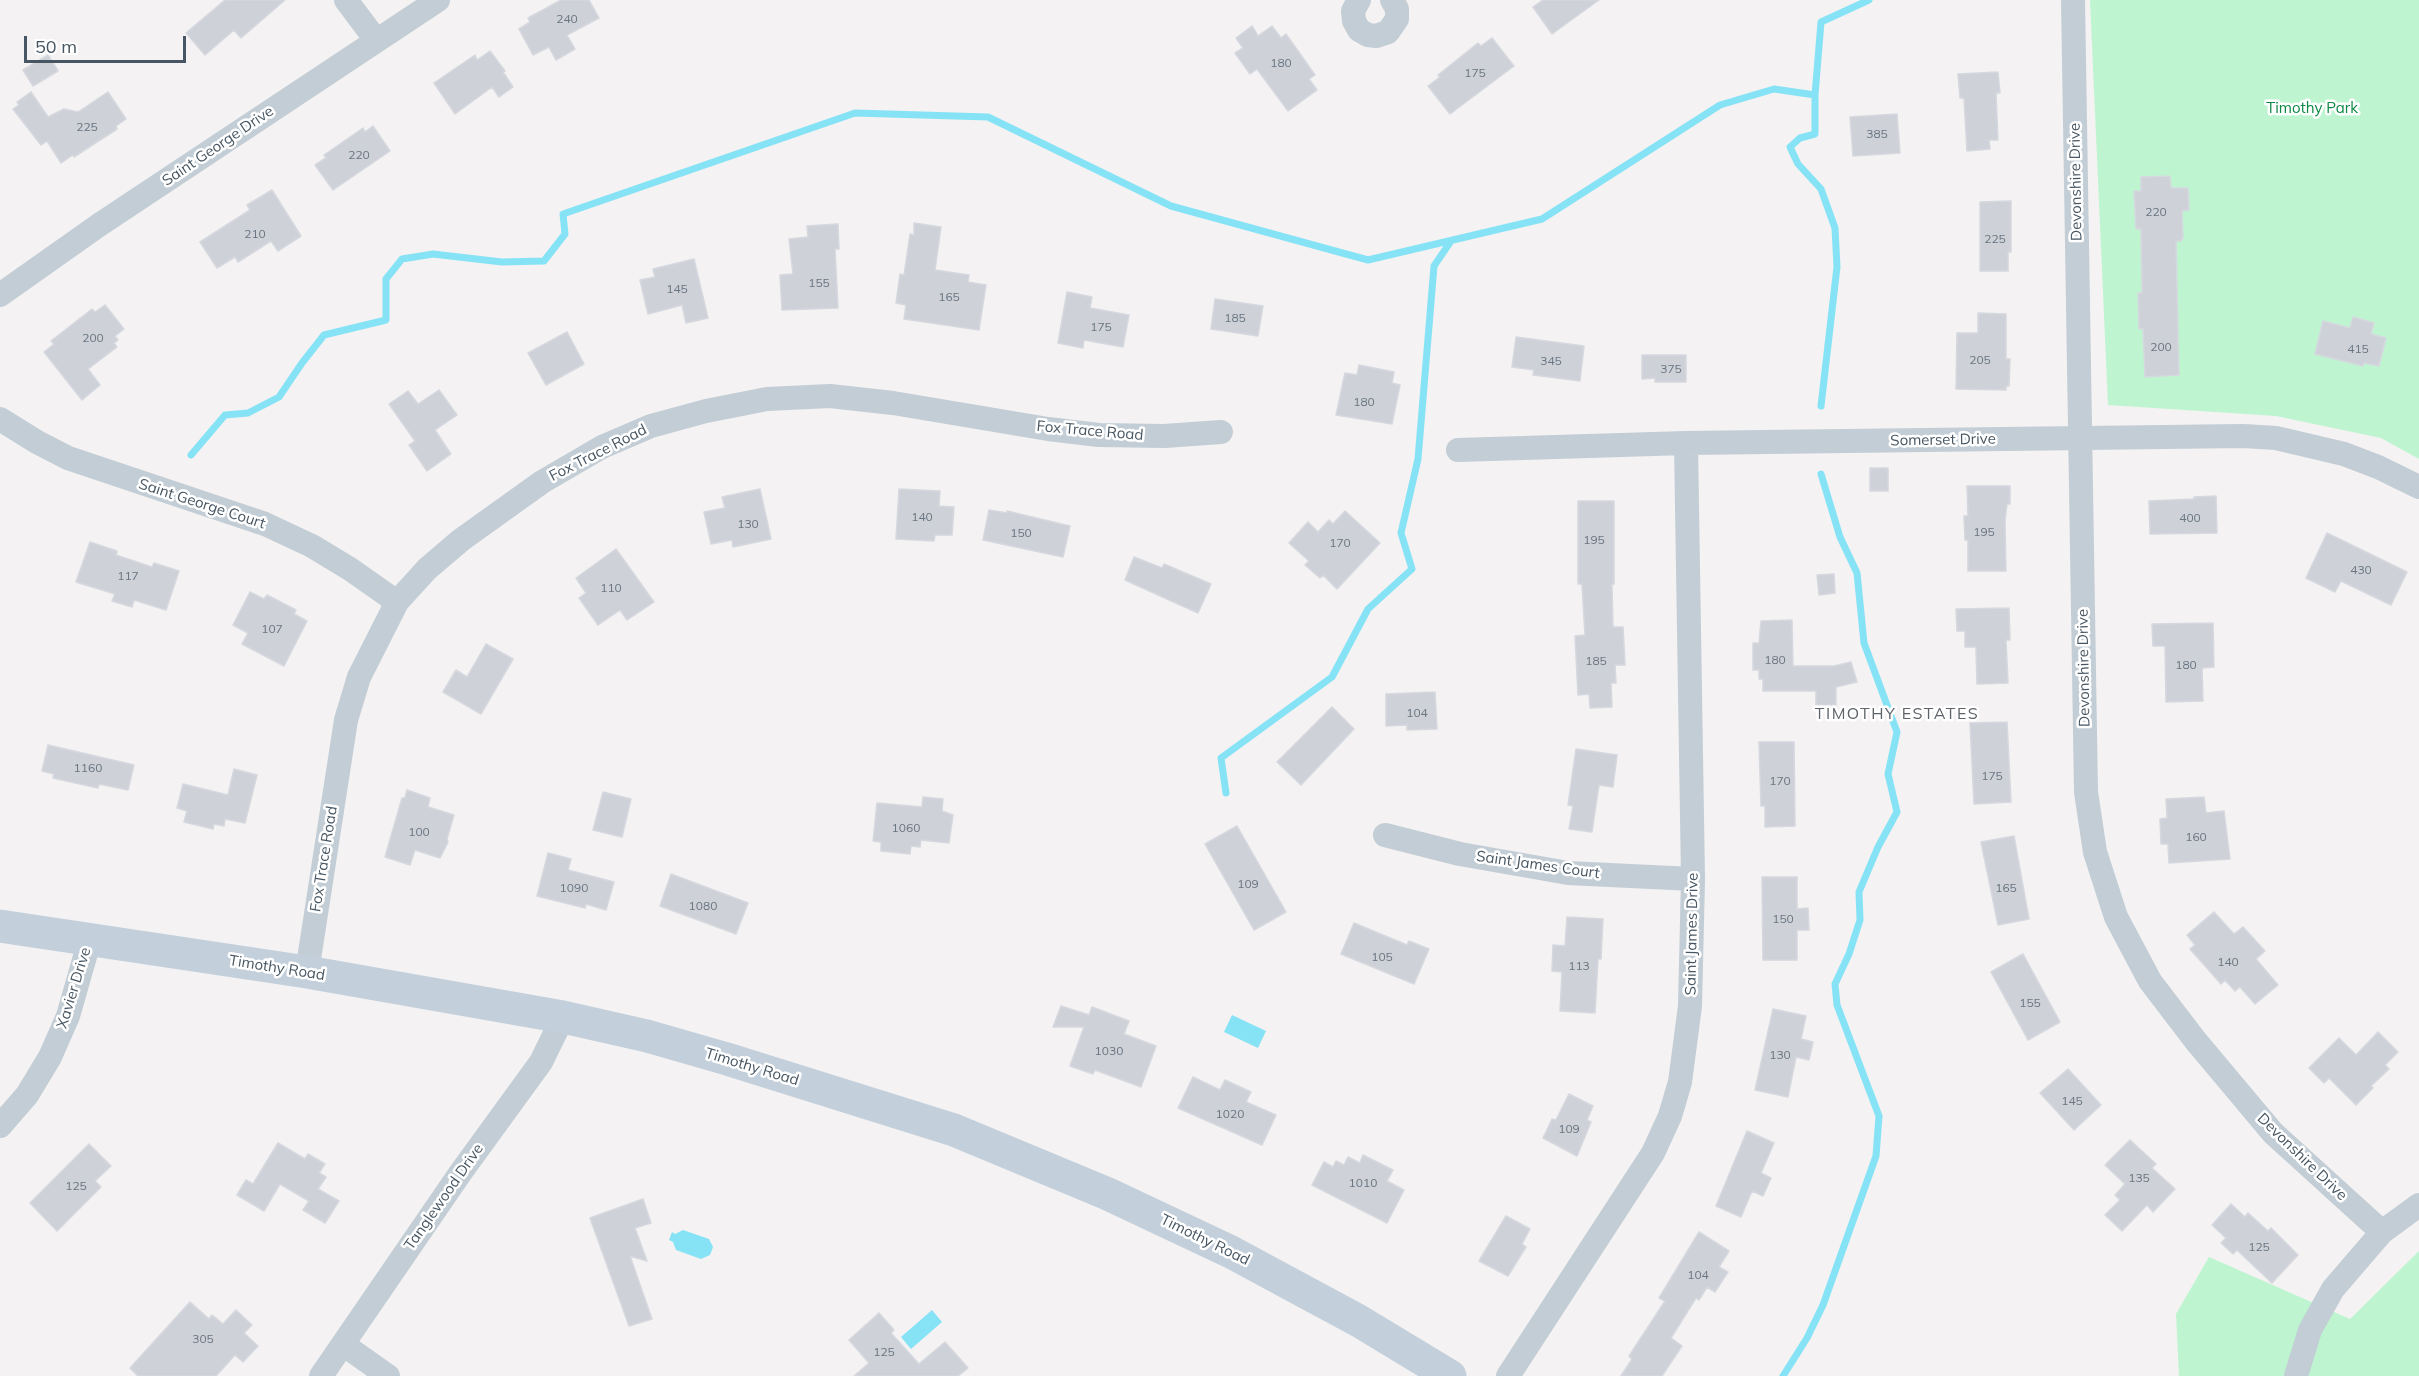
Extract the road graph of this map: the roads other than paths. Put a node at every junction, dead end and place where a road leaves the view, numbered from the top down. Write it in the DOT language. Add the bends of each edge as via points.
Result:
graph roads {
  1 [pos="346,0"];
  2 [pos="438,0"];
  3 [pos="1359,0"];
  4 [pos="2073,0"];
  5 [pos="1402,3"];
  6 [pos="376,40"];
  7 [pos="0,295"];
  8 [pos="0,419"];
  9 [pos="1221,432"];
  10 [pos="2080,438"];
  11 [pos="1686,443"];
  12 [pos="1458,450"];
  13 [pos="2419,487"];
  14 [pos="398,602"];
  15 [pos="1385,835"];
  16 [pos="1693,879"];
  17 [pos="0,926"];
  18 [pos="90,939"];
  19 [pos="307,972"];
  20 [pos="563,1017"];
  21 [pos="0,1126"];
  22 [pos="2419,1205"];
  23 [pos="2382,1232"];
  24 [pos="344,1345"];
  25 [pos="321,1376"];
  26 [pos="387,1376"];
  27 [pos="1450,1376"];
  28 [pos="1508,1376"];
  29 [pos="2296,1376"];
  1 -- 6 [label="street"];
  2 -- 6 [label="street, Saint George Drive"];
  3 -- 5 [label="street" via="1353,11 1354,21 1368,35 1382,35 1392,29"];
  4 -- 10 [label="street, Devonshire Drive"];
  6 -- 7 [label="street, Saint George Drive"];
  8 -- 14 [label="street, Saint George Court" via="68,458 265,524 350,568"];
  9 -- 14 [label="street, Fox Trace Road" via="1099,435 830,396 767,399 706,411 651,426 602,447 542,482 461,540 427,569"];
  10 -- 11 [label="street, Somerset Drive"];
  10 -- 13 [label="street, Somerset Drive" via="2276,438 2344,454"];
  10 -- 23 [label="street, Devonshire Drive" via="2086,792 2096,852 2116,916 2150,981 2195,1040 2266,1124"];
  11 -- 12 [label="street, Somerset Drive"];
  11 -- 16 [label="street, Saint James Drive"];
  14 -- 19 [label="street, Fox Trace Road" via="359,677 346,720"];
  15 -- 16 [label="street, Saint James Court" via="1460,854 1569,873"];
  16 -- 28 [label="street, Saint James Drive" via="1690,1006 1680,1082 1670,1116 1635,1182"];
  17 -- 18 [label="main road, Timothy Road"];
  18 -- 19 [label="main road, Timothy Road"];
  18 -- 21 [label="street, Xavier Drive" via="68,1016 50,1057 27,1095"];
  19 -- 20 [label="main road, Timothy Road"];
  20 -- 24 [label="street, Tanglewood Drive" via="541,1062"];
  20 -- 27 [label="main road, Timothy Road" via="727,1059 994,1145 1231,1252 1359,1321"];
  22 -- 23 [label="street"];
  23 -- 29 [label="street" via="2333,1289 2310,1330"];
  24 -- 25 [label="street, Tanglewood Drive"];
  24 -- 26 [label="street"];
}
